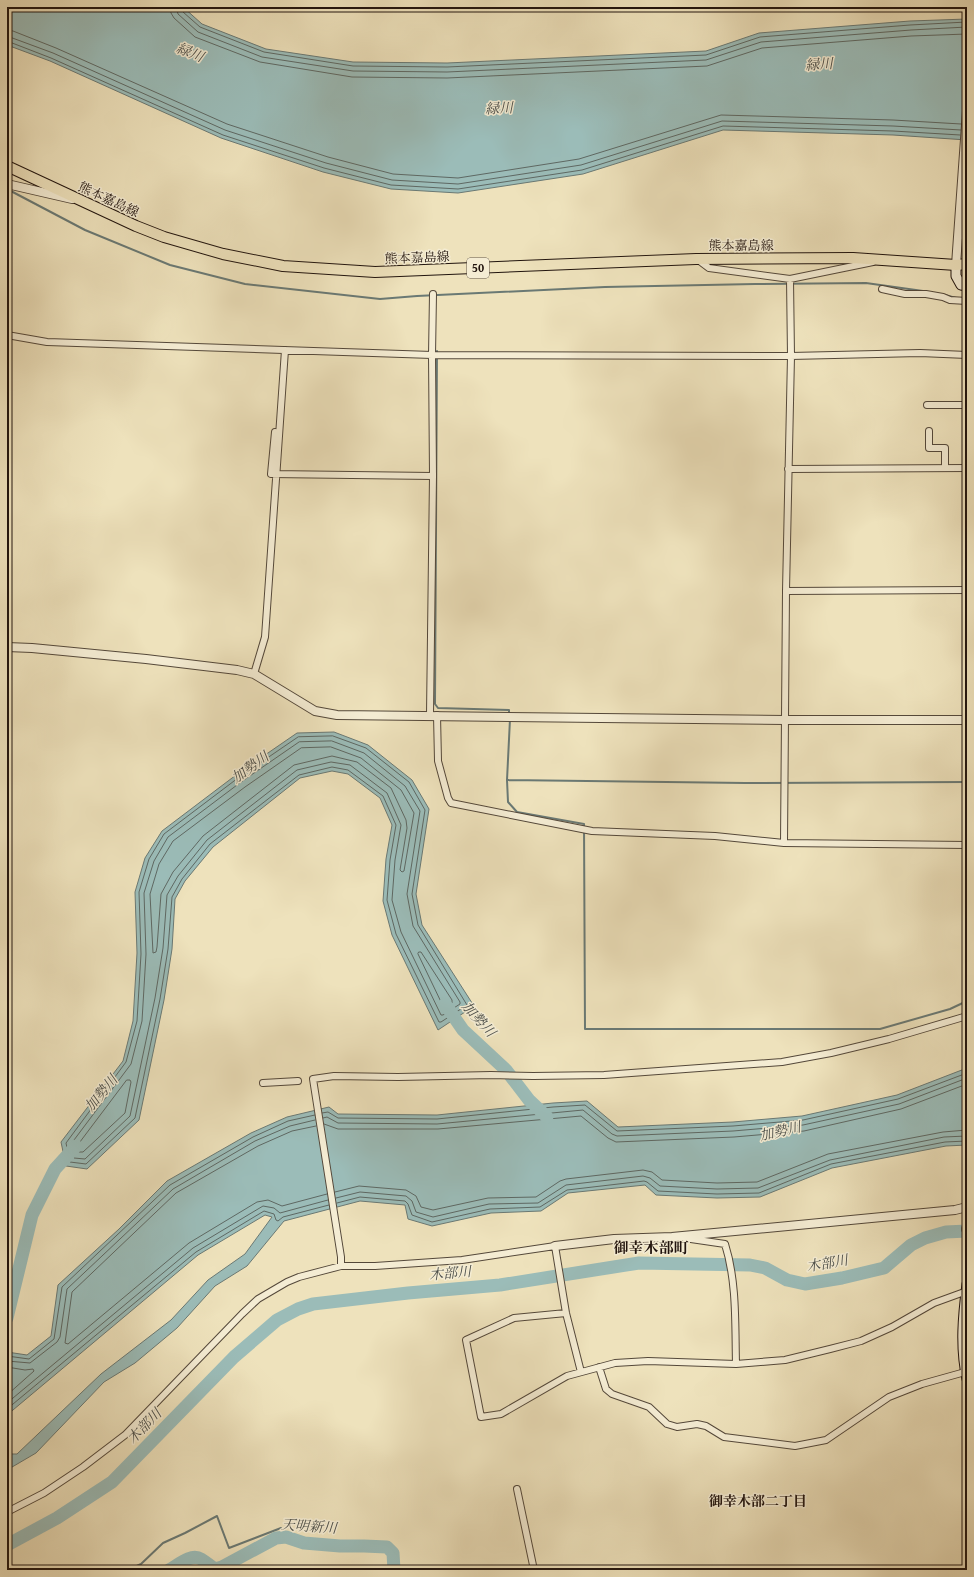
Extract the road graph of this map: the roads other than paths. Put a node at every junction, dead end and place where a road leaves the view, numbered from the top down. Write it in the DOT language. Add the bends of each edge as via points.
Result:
graph roads {
  1 [pos="967,111"];
  2 [pos="7,166"];
  3 [pos="7,184"];
  4 [pos="82,200"];
  5 [pos="696,258"];
  6 [pos="956,260"];
  7 [pos="881,261"];
  8 [pos="967,264"];
  9 [pos="790,279"];
  10 [pos="967,286"];
  11 [pos="882,289"];
  12 [pos="433,294"];
  13 [pos="967,301"];
  14 [pos="967,314"];
  15 [pos="7,335"];
  16 [pos="284,350"];
  17 [pos="432,355"];
  18 [pos="967,355"];
  19 [pos="791,356"];
  20 [pos="927,404"];
  21 [pos="967,405"];
  22 [pos="929,431"];
  23 [pos="945,468"];
  24 [pos="967,468"];
  25 [pos="788,469"];
  26 [pos="277,474"];
  27 [pos="433,476"];
  28 [pos="786,590"];
  29 [pos="967,590"];
  30 [pos="7,647"];
  31 [pos="254,674"];
  32 [pos="433,715"];
  33 [pos="785,720"];
  34 [pos="967,720"];
  35 [pos="784,843"];
  36 [pos="967,845"];
  37 [pos="967,1016"];
  38 [pos="298,1082"];
  39 [pos="263,1083"];
  40 [pos="967,1207"];
  41 [pos="672,1237"];
  42 [pos="555,1246"];
  43 [pos="341,1266"];
  44 [pos="967,1289"];
  45 [pos="566,1312"];
  46 [pos="736,1364"];
  47 [pos="599,1367"];
  48 [pos="581,1372"];
  49 [pos="966,1375"];
  50 [pos="517,1489"];
  51 [pos="7,1512"];
  52 [pos="534,1570"];
  1 -- 6 [label="street"];
  2 -- 4 [label="main road, 熊本嘉島線 / 50"];
  3 -- 4 [label="street"];
  4 -- 5 [label="main road, 熊本嘉島線 / 50" via="136,226 195,247 283,266 374,272"];
  5 -- 7 [label="main road, 熊本嘉島線 / 50" via="853,258"];
  5 -- 9 [label="street" via="710,268"];
  6 -- 7 [label="main road, 熊本嘉島線 / 50"];
  6 -- 8 [label="main road, 熊本嘉島線 / 50"];
  6 -- 10 [label="main road" via="956,276 961,285"];
  7 -- 9 [label="street"];
  9 -- 19 [label="street"];
  11 -- 13 [label="street"];
  12 -- 17 [label="street"];
  14 -- 18 [label="street"];
  15 -- 16 [label="street" via="47,342"];
  16 -- 17 [label="street"];
  16 -- 26 [label="street" via="271,474"];
  17 -- 19 [label="street"];
  17 -- 27 [label="street"];
  18 -- 19 [label="street" via="920,353"];
  19 -- 25 [label="street"];
  20 -- 21 [label="street"];
  22 -- 23 [label="street" via="929,448 944,448"];
  23 -- 24 [label="street"];
  23 -- 25 [label="street"];
  25 -- 28 [label="street"];
  26 -- 27 [label="street"];
  26 -- 31 [label="street" via="265,637"];
  27 -- 32 [label="street"];
  28 -- 29 [label="street"];
  28 -- 33 [label="street"];
  30 -- 31 [label="street" via="146,659"];
  31 -- 32 [label="street" via="315,712 337,715"];
  32 -- 33 [label="street"];
  32 -- 35 [label="street" via="438,761 448,798 452,803 592,831 715,836"];
  33 -- 34 [label="street"];
  33 -- 35 [label="street"];
  35 -- 36 [label="street"];
  37 -- 43 [label="street" via="875,1043 782,1062 604,1075 334,1076 313,1079"];
  38 -- 39 [label="street"];
  40 -- 41 [label="street" via="948,1211"];
  41 -- 42 [label="street" via="614,1239"];
  41 -- 46 [label="street" via="725,1244 732,1281"];
  42 -- 43 [label="street" via="462,1260"];
  42 -- 45 [label="street"];
  43 -- 51 [label="street" via="299,1277 258,1299 125,1435 44,1493"];
  44 -- 46 [label="street" via="861,1341 785,1360"];
  44 -- 49 [label="main road" via="962,1337"];
  45 -- 48 [label="street"];
  45 -- 48 [label="street" via="514,1318 466,1340 481,1417 501,1414 567,1376"];
  46 -- 47 [label="street" via="648,1361 615,1363"];
  47 -- 48 [label="street"];
  47 -- 49 [label="street" via="606,1389 612,1394 649,1407 667,1424 697,1424 706,1426 724,1437 795,1446 826,1440 889,1397 922,1384"];
  50 -- 52 [label="street"];
}
